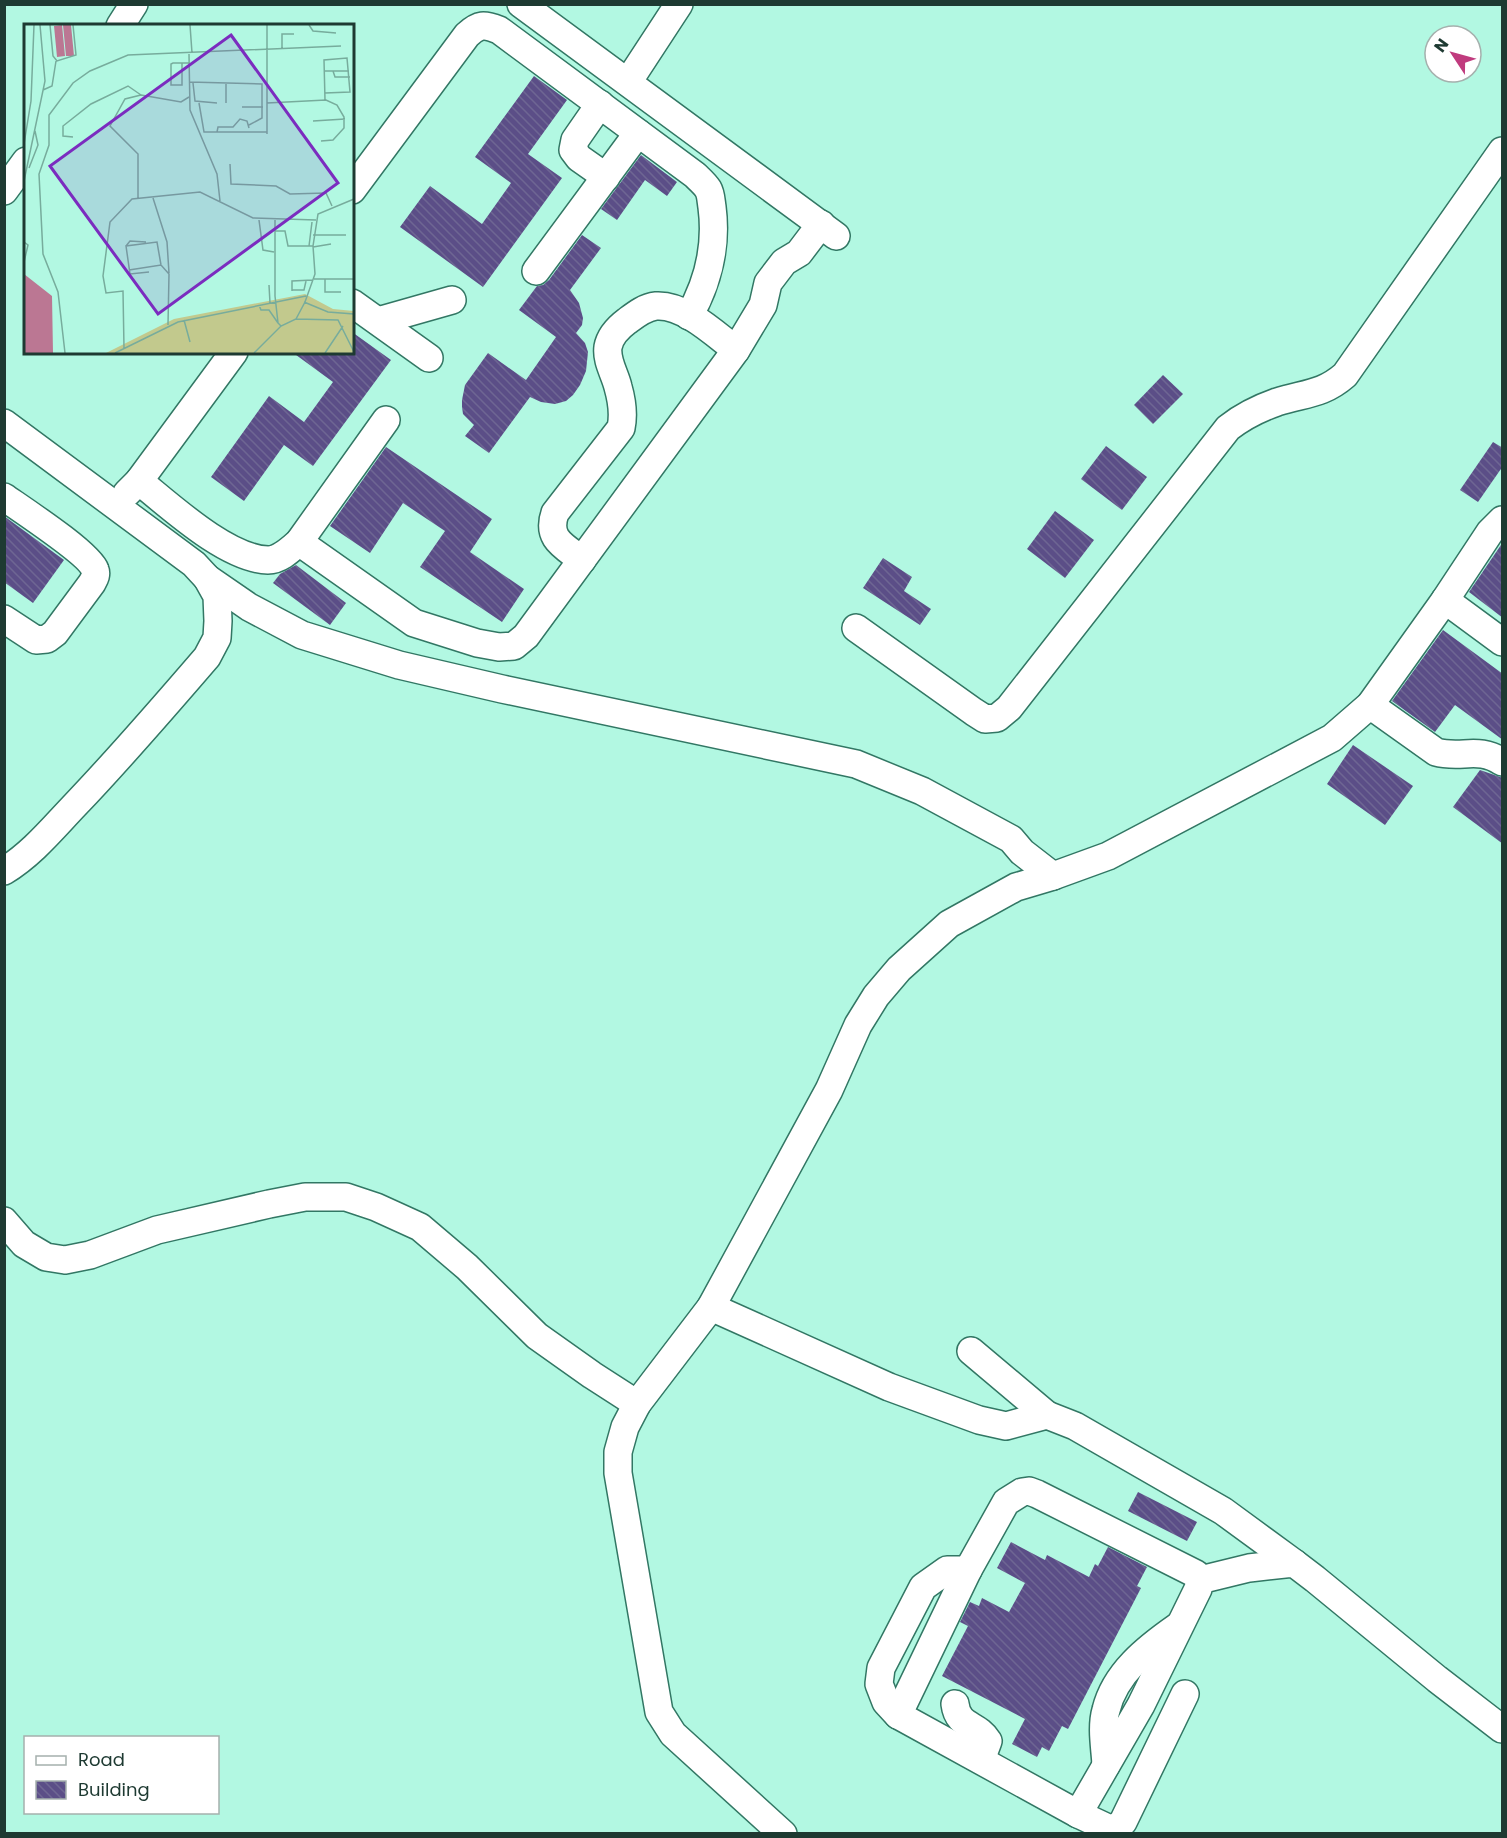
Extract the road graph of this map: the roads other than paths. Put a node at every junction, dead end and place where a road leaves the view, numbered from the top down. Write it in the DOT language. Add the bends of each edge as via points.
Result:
graph roads {
  1 [pos="134,4"];
  2 [pos="522,4"];
  3 [pos="679,4"];
  4 [pos="121,24"];
  5 [pos="628,82"];
  6 [pos="600,105"];
  7 [pos="638,133"];
  8 [pos="1503,151"];
  9 [pos="24,164"];
  10 [pos="606,177"];
  11 [pos="354,187"];
  12 [pos="4,191"];
  13 [pos="536,271"];
  14 [pos="452,300"];
  15 [pos="354,304"];
  16 [pos="689,316"];
  17 [pos="378,321"];
  18 [pos="736,350"];
  19 [pos="233,354"];
  20 [pos="429,358"];
  21 [pos="386,420"];
  22 [pos="4,423"];
  23 [pos="139,481"];
  24 [pos="4,497"];
  25 [pos="115,505"];
  26 [pos="1503,520"];
  27 [pos="299,542"];
  28 [pos="582,560"];
  29 [pos="207,578"];
  30 [pos="1445,600"];
  31 [pos="249,607"];
  32 [pos="4,619"];
  33 [pos="219,621"];
  34 [pos="856,628"];
  35 [pos="1503,642"];
  36 [pos="1370,705"];
  37 [pos="1503,762"];
  38 [pos="1022,852"];
  39 [pos="4,871"];
  40 [pos="1053,876"];
  41 [pos="1016,887"];
  42 [pos="4,1221"];
  43 [pos="711,1307"];
  44 [pos="971,1351"];
  45 [pos="637,1404"];
  46 [pos="1047,1415"];
  47 [pos="1294,1563"];
  48 [pos="1200,1580"];
  49 [pos="1185,1694"];
  50 [pos="955,1704"];
  51 [pos="1503,1729"];
  52 [pos="981,1760"];
  53 [pos="1078,1814"];
  54 [pos="783,1833"];
  1 -- 4 [label="street"];
  2 -- 5 [label="street"];
  3 -- 5 [label="street"];
  5 -- 18 [label="street" via="829,230 784,262 768,283 763,305"];
  6 -- 7 [label="street"];
  6 -- 10 [label="street" via="575,140 573,150 579,159"];
  6 -- 11 [label="street" via="499,30 477,26 467,34"];
  7 -- 10 [label="street"];
  7 -- 16 [label="street" via="695,175 709,191 712,248 700,296"];
  8 -- 34 [label="street" via="1345,375 1333,386 1276,403 1228,428 997,718 985,719 974,712"];
  9 -- 12 [label="street"];
  10 -- 13 [label="street"];
  14 -- 17 [label="street"];
  15 -- 17 [label="street"];
  16 -- 18 [label="street"];
  16 -- 28 [label="street" via="672,308 654,306 617,329 608,345 609,363 624,415 621,428 555,513 551,524 555,538"];
  17 -- 20 [label="street"];
  18 -- 28 [label="street"];
  19 -- 23 [label="street"];
  21 -- 27 [label="street"];
  22 -- 25 [label="street"];
  23 -- 25 [label="street"];
  23 -- 27 [label="street" via="204,534 252,557 269,560 286,554"];
  24 -- 32 [label="street" via="81,553 95,568 96,575 55,633 46,639 36,640"];
  25 -- 29 [label="street" via="195,564"];
  26 -- 30 [label="street" via="1490,531"];
  27 -- 28 [label="street" via="414,623 499,647 514,646 526,636"];
  29 -- 31 [label="street"];
  29 -- 33 [label="street" via="217,596"];
  30 -- 35 [label="street"];
  30 -- 36 [label="street"];
  31 -- 33 [label="street" via="235,610"];
  31 -- 38 [label="street" via="302,635 399,665 856,764 922,791 1011,839"];
  33 -- 39 [label="street" via="217,638 200,666 87,793 25,856"];
  36 -- 37 [label="street" via="1436,752 1480,753"];
  36 -- 40 [label="street" via="1332,738 1108,856"];
  38 -- 40 [label="street"];
  38 -- 41 [label="street"];
  40 -- 41 [label="street"];
  41 -- 43 [label="street" via="949,924 899,969 876,996"];
  42 -- 45 [label="street" via="24,1244 46,1257 65,1260 157,1230 269,1204 305,1197 346,1197 420,1227 537,1336"];
  43 -- 45 [label="street"];
  43 -- 46 [label="street" via="889,1387 979,1420 1006,1426"];
  44 -- 46 [label="street"];
  45 -- 54 [label="street" via="618,1452 618,1473 659,1712 673,1734"];
  46 -- 47 [label="street" via="1076,1426 1223,1511"];
  47 -- 48 [label="street" via="1249,1568"];
  47 -- 51 [label="street"];
  48 -- 52 [label="street" via="1196,1574 1029,1491 1006,1502 968,1570 898,1715"];
  48 -- 53 [label="street" via="1141,1705"];
  49 -- 53 [label="street" via="1120,1826 1105,1828"];
  50 -- 52 [label="street" via="963,1722 983,1733 988,1741"];
  52 -- 53 [label="street"];
}
